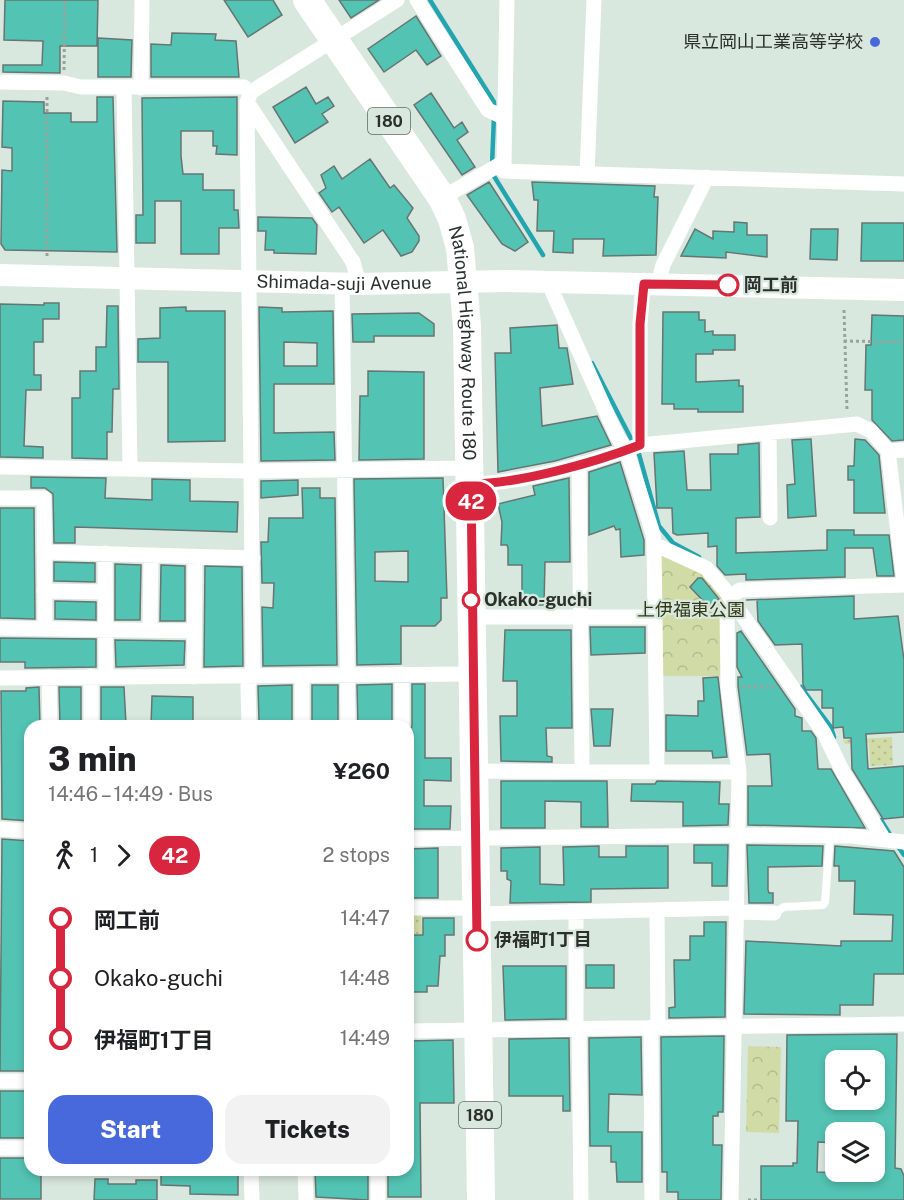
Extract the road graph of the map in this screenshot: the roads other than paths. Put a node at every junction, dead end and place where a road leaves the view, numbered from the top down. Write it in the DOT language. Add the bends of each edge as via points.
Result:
graph roads {
  1 [pos="142,0"];
  2 [pos="307,0"];
  3 [pos="397,0"];
  4 [pos="417,0"];
  5 [pos="507,0"];
  6 [pos="594,0"];
  7 [pos="334,40"];
  8 [pos="0,82"];
  9 [pos="124,87"];
  10 [pos="141,88"];
  11 [pos="249,97"];
  12 [pos="497,114"];
  13 [pos="496,166"];
  14 [pos="586,174"];
  15 [pos="707,177"];
  16 [pos="904,184"];
  17 [pos="442,198"];
  18 [pos="0,275"];
  19 [pos="127,278"];
  20 [pos="248,281"];
  21 [pos="548,282"];
  22 [pos="464,283"];
  23 [pos="351,284"];
  24 [pos="651,284"];
  25 [pos="904,290"];
  26 [pos="769,433"];
  27 [pos="634,448"];
  28 [pos="904,450"];
  29 [pos="888,451"];
  30 [pos="579,464"];
  31 [pos="0,467"];
  32 [pos="130,468"];
  33 [pos="345,470"];
  34 [pos="251,471"];
  35 [pos="471,476"];
  36 [pos="0,498"];
  37 [pos="770,518"];
  38 [pos="654,544"];
  39 [pos="44,552"];
  40 [pos="105,553"];
  41 [pos="151,556"];
  42 [pos="195,557"];
  43 [pos="253,558"];
  44 [pos="903,576"];
  45 [pos="45,591"];
  46 [pos="105,592"];
  47 [pos="734,594"];
  48 [pos="581,616"];
  49 [pos="471,617"];
  50 [pos="654,617"];
  51 [pos="0,628"];
  52 [pos="45,628"];
  53 [pos="150,630"];
  54 [pos="105,631"];
  55 [pos="194,632"];
  56 [pos="402,674"];
  57 [pos="472,674"];
  58 [pos="98,676"];
  59 [pos="250,676"];
  60 [pos="302,676"];
  61 [pos="348,676"];
  62 [pos="49,677"];
  63 [pos="195,677"];
  64 [pos="0,678"];
  65 [pos="50,720"];
  66 [pos="92,720"];
  67 [pos="249,720"];
  68 [pos="302,720"];
  69 [pos="348,720"];
  70 [pos="402,720"];
  71 [pos="582,769"];
  72 [pos="474,771"];
  73 [pos="657,771"];
  74 [pos="739,772"];
  75 [pos="0,830"];
  76 [pos="24,831"];
  77 [pos="737,835"];
  78 [pos="830,836"];
  79 [pos="414,838"];
  80 [pos="475,840"];
  81 [pos="894,840"];
  82 [pos="414,908"];
  83 [pos="657,910"];
  84 [pos="736,910"];
  85 [pos="477,911"];
  86 [pos="576,913"];
  87 [pos="774,913"];
  88 [pos="904,1024"];
  89 [pos="734,1026"];
  90 [pos="654,1027"];
  91 [pos="577,1028"];
  92 [pos="479,1030"];
  93 [pos="414,1031"];
  94 [pos="0,1081"];
  95 [pos="24,1081"];
  96 [pos="0,1148"];
  97 [pos="24,1148"];
  98 [pos="251,1176"];
  99 [pos="305,1176"];
  100 [pos="378,1176"];
  101 [pos="252,1200"];
  102 [pos="306,1200"];
  103 [pos="378,1200"];
  104 [pos="481,1200"];
  105 [pos="581,1200"];
  106 [pos="652,1200"];
  107 [pos="731,1200"];
  1 -- 10 [label="street"];
  2 -- 7 [label="highway, National Highway Route 180 / 180"];
  3 -- 7 [label="street"];
  4 -- 12 [label="street"];
  5 -- 12 [label="street"];
  6 -- 14 [label="street"];
  7 -- 11 [label="street"];
  7 -- 17 [label="highway, National Highway Route 180 / 180"];
  8 -- 9 [label="street"];
  9 -- 10 [label="street"];
  9 -- 19 [label="street"];
  10 -- 11 [label="street" via="244,87"];
  11 -- 20 [label="street"];
  11 -- 23 [label="street" via="353,262"];
  12 -- 13 [label="street"];
  13 -- 14 [label="street" via="504,171"];
  13 -- 17 [label="street"];
  14 -- 15 [label="street"];
  15 -- 16 [label="street"];
  15 -- 24 [label="street"];
  17 -- 22 [label="highway, National Highway Route 180 / 180" via="460,248"];
  18 -- 19 [label="street, Shimada-suji Avenue"];
  19 -- 20 [label="street, Shimada-suji Avenue"];
  19 -- 32 [label="street"];
  20 -- 23 [label="street, Shimada-suji Avenue"];
  20 -- 34 [label="street"];
  21 -- 22 [label="street, Shimada-suji Avenue"];
  21 -- 24 [label="street, Shimada-suji Avenue"];
  21 -- 27 [label="street" via="616,434"];
  22 -- 23 [label="street, Shimada-suji Avenue"];
  22 -- 35 [label="highway, National Highway Route 180 / 180"];
  23 -- 33 [label="street"];
  24 -- 25 [label="street, Shimada-suji Avenue"];
  24 -- 27 [label="street" via="640,324"];
  26 -- 27 [label="street"];
  26 -- 29 [label="street" via="857,424 872,431"];
  26 -- 37 [label="street"];
  27 -- 30 [label="street"];
  27 -- 38 [label="street"];
  28 -- 29 [label="street"];
  29 -- 44 [label="street"];
  30 -- 35 [label="street" via="491,484"];
  30 -- 48 [label="street"];
  31 -- 32 [label="street"];
  32 -- 34 [label="street"];
  33 -- 34 [label="street"];
  33 -- 35 [label="street"];
  33 -- 61 [label="street"];
  34 -- 43 [label="street"];
  35 -- 49 [label="highway, National Highway Route 180 / 180"];
  36 -- 39 [label="street" via="44,498"];
  38 -- 47 [label="street" via="706,568"];
  38 -- 50 [label="street"];
  39 -- 40 [label="street"];
  39 -- 45 [label="street"];
  40 -- 41 [label="street"];
  40 -- 46 [label="street"];
  41 -- 42 [label="street"];
  41 -- 53 [label="street"];
  42 -- 43 [label="street"];
  42 -- 55 [label="street"];
  43 -- 59 [label="street"];
  44 -- 47 [label="street"];
  45 -- 46 [label="street"];
  45 -- 52 [label="street"];
  46 -- 54 [label="street"];
  47 -- 74 [label="street" via="727,610 728,687"];
  47 -- 81 [label="street" via="824,733 843,772 875,821"];
  48 -- 49 [label="street"];
  48 -- 50 [label="street"];
  48 -- 71 [label="street"];
  49 -- 57 [label="highway, National Highway Route 180 / 180"];
  50 -- 73 [label="street"];
  51 -- 52 [label="street"];
  52 -- 54 [label="street"];
  53 -- 54 [label="street"];
  53 -- 55 [label="street"];
  54 -- 58 [label="street"];
  55 -- 63 [label="street"];
  56 -- 57 [label="street"];
  56 -- 61 [label="street"];
  56 -- 70 [label="street"];
  57 -- 72 [label="highway, National Highway Route 180 / 180"];
  58 -- 62 [label="street"];
  58 -- 63 [label="street"];
  58 -- 66 [label="street"];
  59 -- 60 [label="street"];
  59 -- 63 [label="street"];
  59 -- 67 [label="street"];
  60 -- 61 [label="street"];
  60 -- 68 [label="street"];
  61 -- 69 [label="street"];
  62 -- 64 [label="street"];
  62 -- 65 [label="street"];
  71 -- 72 [label="street"];
  71 -- 73 [label="street"];
  72 -- 80 [label="highway, National Highway Route 180 / 180"];
  73 -- 74 [label="street"];
  74 -- 77 [label="street"];
  75 -- 76 [label="street"];
  77 -- 78 [label="street"];
  77 -- 80 [label="street"];
  77 -- 84 [label="street"];
  78 -- 81 [label="street"];
  78 -- 87 [label="lane" via="823,905 784,907"];
  79 -- 80 [label="street"];
  80 -- 85 [label="highway, National Highway Route 180 / 180"];
  82 -- 85 [label="street"];
  83 -- 84 [label="street"];
  83 -- 86 [label="street"];
  83 -- 90 [label="street"];
  84 -- 87 [label="street"];
  84 -- 89 [label="street"];
  85 -- 86 [label="street"];
  85 -- 92 [label="highway, National Highway Route 180 / 180"];
  86 -- 91 [label="street"];
  88 -- 89 [label="street"];
  89 -- 90 [label="street"];
  89 -- 107 [label="street"];
  90 -- 91 [label="street"];
  90 -- 106 [label="street"];
  91 -- 92 [label="street"];
  91 -- 105 [label="street"];
  92 -- 93 [label="street"];
  92 -- 104 [label="highway, National Highway Route 180 / 180"];
  94 -- 95 [label="street"];
  96 -- 97 [label="street"];
  98 -- 101 [label="street"];
  99 -- 102 [label="street"];
  100 -- 103 [label="street"];
}
